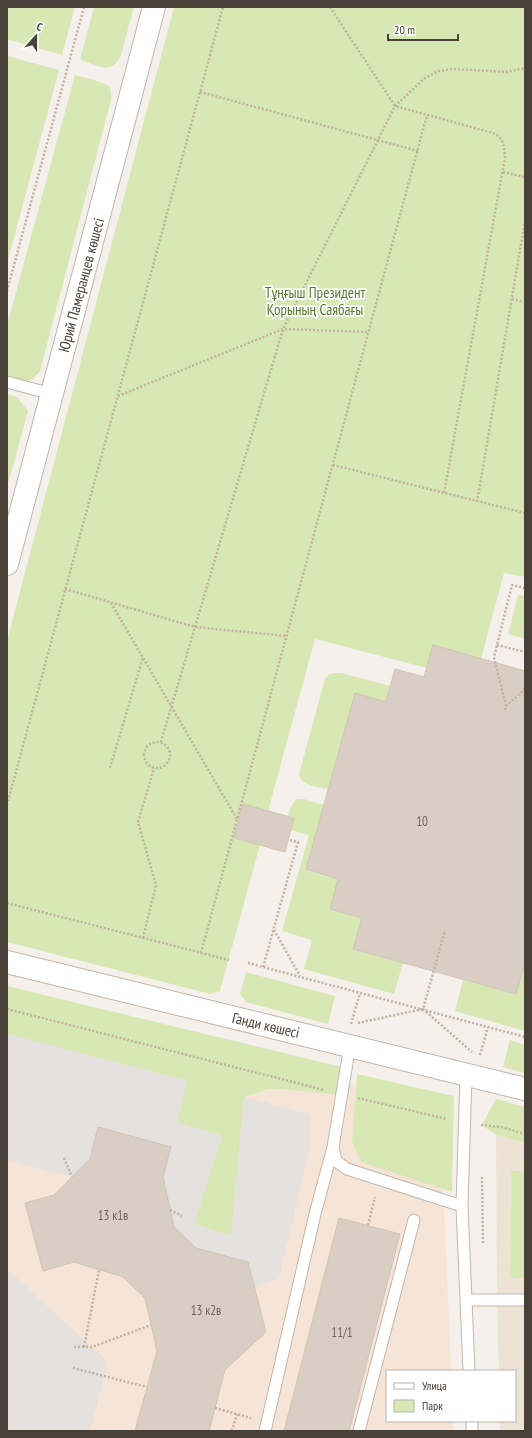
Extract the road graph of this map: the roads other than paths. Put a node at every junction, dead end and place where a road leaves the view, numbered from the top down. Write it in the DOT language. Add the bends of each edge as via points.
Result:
graph roads {
  1 [pos="154,7"];
  2 [pos="7,382"];
  3 [pos="52,394"];
  4 [pos="7,564"];
  5 [pos="7,962"];
  6 [pos="353,1032"];
  7 [pos="466,1074"];
  8 [pos="525,1090"];
  9 [pos="333,1147"];
  10 [pos="462,1206"];
  11 [pos="414,1220"];
  12 [pos="466,1300"];
  13 [pos="525,1300"];
  14 [pos="470,1370"];
  15 [pos="266,1427"];
  16 [pos="359,1431"];
  1 -- 3 [label="street, Юрий Памеранцев көшесі"];
  2 -- 3 [label="lane"];
  3 -- 4 [label="street, Юрий Памеранцев көшесі"];
  5 -- 6 [label="street, Ганди көшесі"];
  6 -- 7 [label="street, Ганди көшесі"];
  6 -- 9 [label="lane"];
  7 -- 8 [label="street, Ганди көшесі"];
  7 -- 10 [label="lane"];
  9 -- 10 [label="lane" via="336,1161 347,1169"];
  9 -- 15 [label="lane"];
  10 -- 12 [label="lane"];
  11 -- 16 [label="lane"];
  12 -- 13 [label="lane"];
  12 -- 14 [label="lane"];
}
